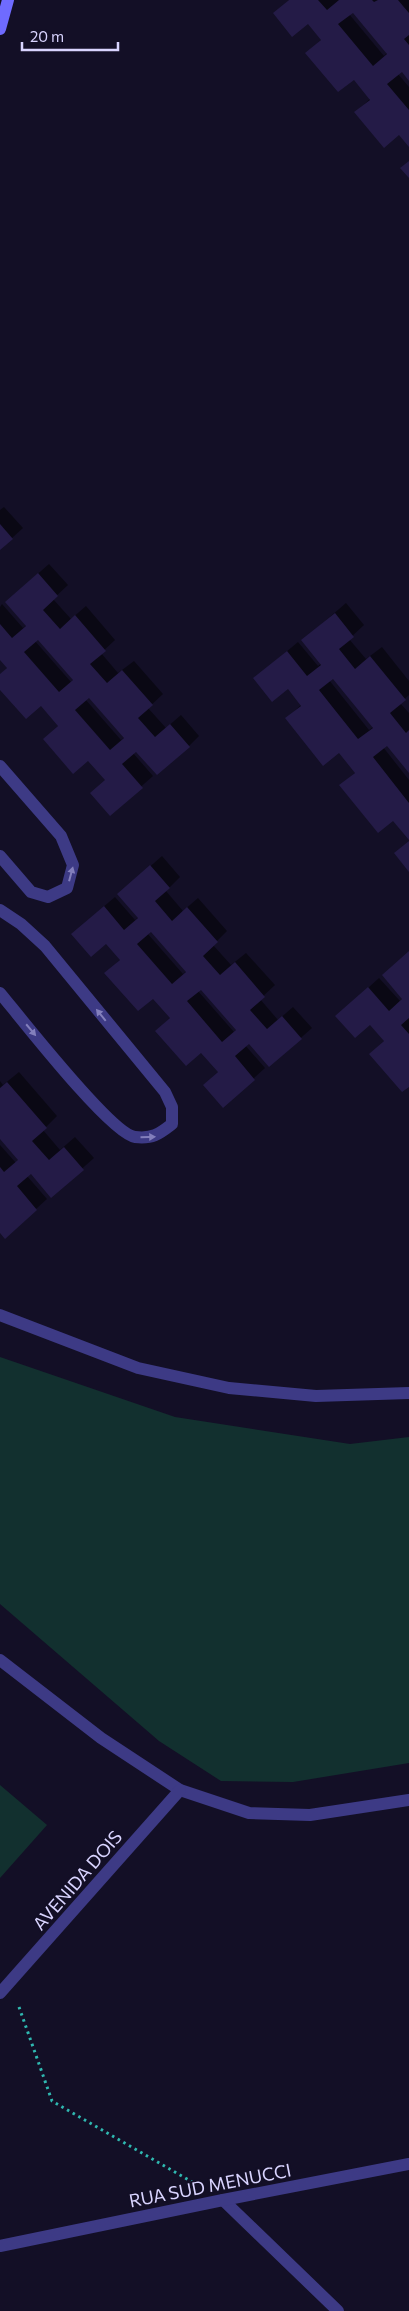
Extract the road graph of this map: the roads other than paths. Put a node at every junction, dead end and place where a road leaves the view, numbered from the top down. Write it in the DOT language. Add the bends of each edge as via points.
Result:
graph roads {
  1 [pos="8,0"];
  2 [pos="0,29"];
  3 [pos="0,766"];
  4 [pos="0,856"];
  5 [pos="0,910"];
  6 [pos="0,993"];
  7 [pos="0,1314"];
  8 [pos="409,1393"];
  9 [pos="0,1660"];
  10 [pos="180,1790"];
  11 [pos="409,1800"];
  12 [pos="0,1993"];
  13 [pos="409,2164"];
  14 [pos="223,2200"];
  15 [pos="0,2246"];
  16 [pos="338,2311"];
  1 -- 2 [label="street"];
  4 -- 3 [label="street, one-way" via="31,892 48,897 68,888 73,865 61,836"];
  6 -- 5 [label="street, one-way" via="104,1116 133,1137 157,1136 172,1124 172,1107 165,1092 45,946"];
  7 -- 8 [label="street" via="138,1368 229,1388 316,1396"];
  9 -- 10 [label="street" via="101,1738"];
  10 -- 11 [label="street" via="249,1813 310,1816"];
  10 -- 12 [label="street, AVENIDA DOIS"];
  13 -- 14 [label="street, RUA SUD MENUCCI"];
  14 -- 15 [label="street, RUA SUD MENUCCI"];
  14 -- 16 [label="street"];
}
